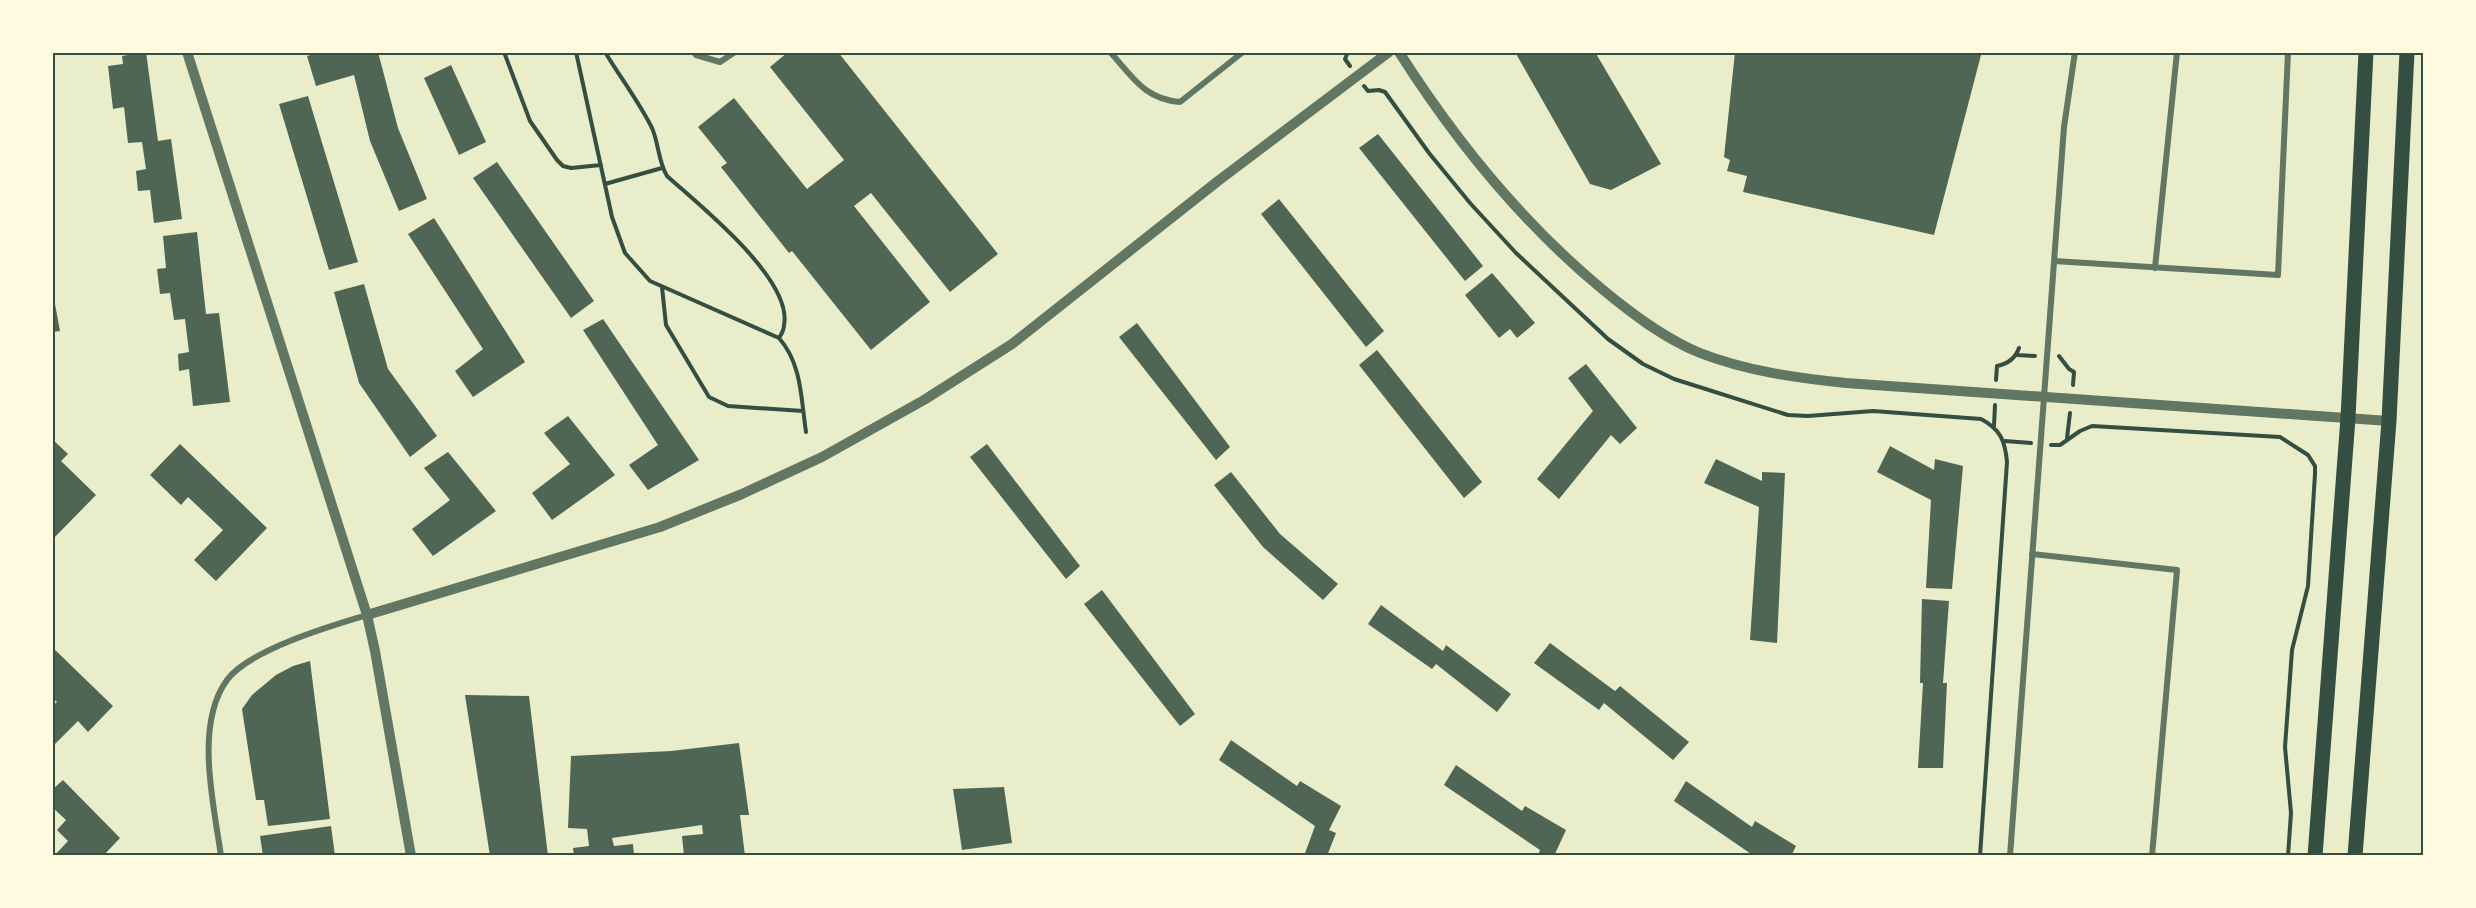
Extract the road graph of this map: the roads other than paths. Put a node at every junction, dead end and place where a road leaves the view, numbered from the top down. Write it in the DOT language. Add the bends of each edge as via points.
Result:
graph roads {
  1 [pos="187,52"];
  2 [pos="694,52"];
  3 [pos="735,52"];
  4 [pos="1110,52"];
  5 [pos="1243,52"];
  6 [pos="1389,52"];
  7 [pos="1398,52"];
  8 [pos="2074,52"];
  9 [pos="2177,52"];
  10 [pos="2288,52"];
  11 [pos="2366,52"];
  12 [pos="2407,52"];
  13 [pos="2054,261"];
  14 [pos="2155,268"];
  15 [pos="2044,397"];
  16 [pos="2348,418"];
  17 [pos="2389,421"];
  18 [pos="2032,554"];
  19 [pos="367,615"];
  20 [pos="221,855"];
  21 [pos="411,855"];
  22 [pos="2010,855"];
  23 [pos="2152,855"];
  24 [pos="2315,855"];
  25 [pos="2355,855"];
  1 -- 19 [label="street"];
  2 -- 3 [label="street" via="696,56 720,62"];
  4 -- 5 [label="street" via="1148,93 1180,102"];
  6 -- 19 [label="street" via="1012,344 924,400 822,457 660,527"];
  7 -- 15 [label="street" via="1447,124 1535,228 1630,313 1700,353 1793,378"];
  8 -- 13 [label="street"];
  9 -- 14 [label="street"];
  10 -- 14 [label="street" via="2278,275"];
  11 -- 16 [label="main road"];
  12 -- 17 [label="main road"];
  13 -- 14 [label="street"];
  13 -- 15 [label="street"];
  15 -- 16 [label="street"];
  15 -- 18 [label="street"];
  16 -- 17 [label="street"];
  16 -- 24 [label="main road"];
  17 -- 25 [label="main road"];
  18 -- 22 [label="street"];
  18 -- 23 [label="street" via="2177,570"];
  19 -- 20 [label="street" via="321,629 253,659 227,680 212,712 208,751"];
  19 -- 21 [label="street"];
}
